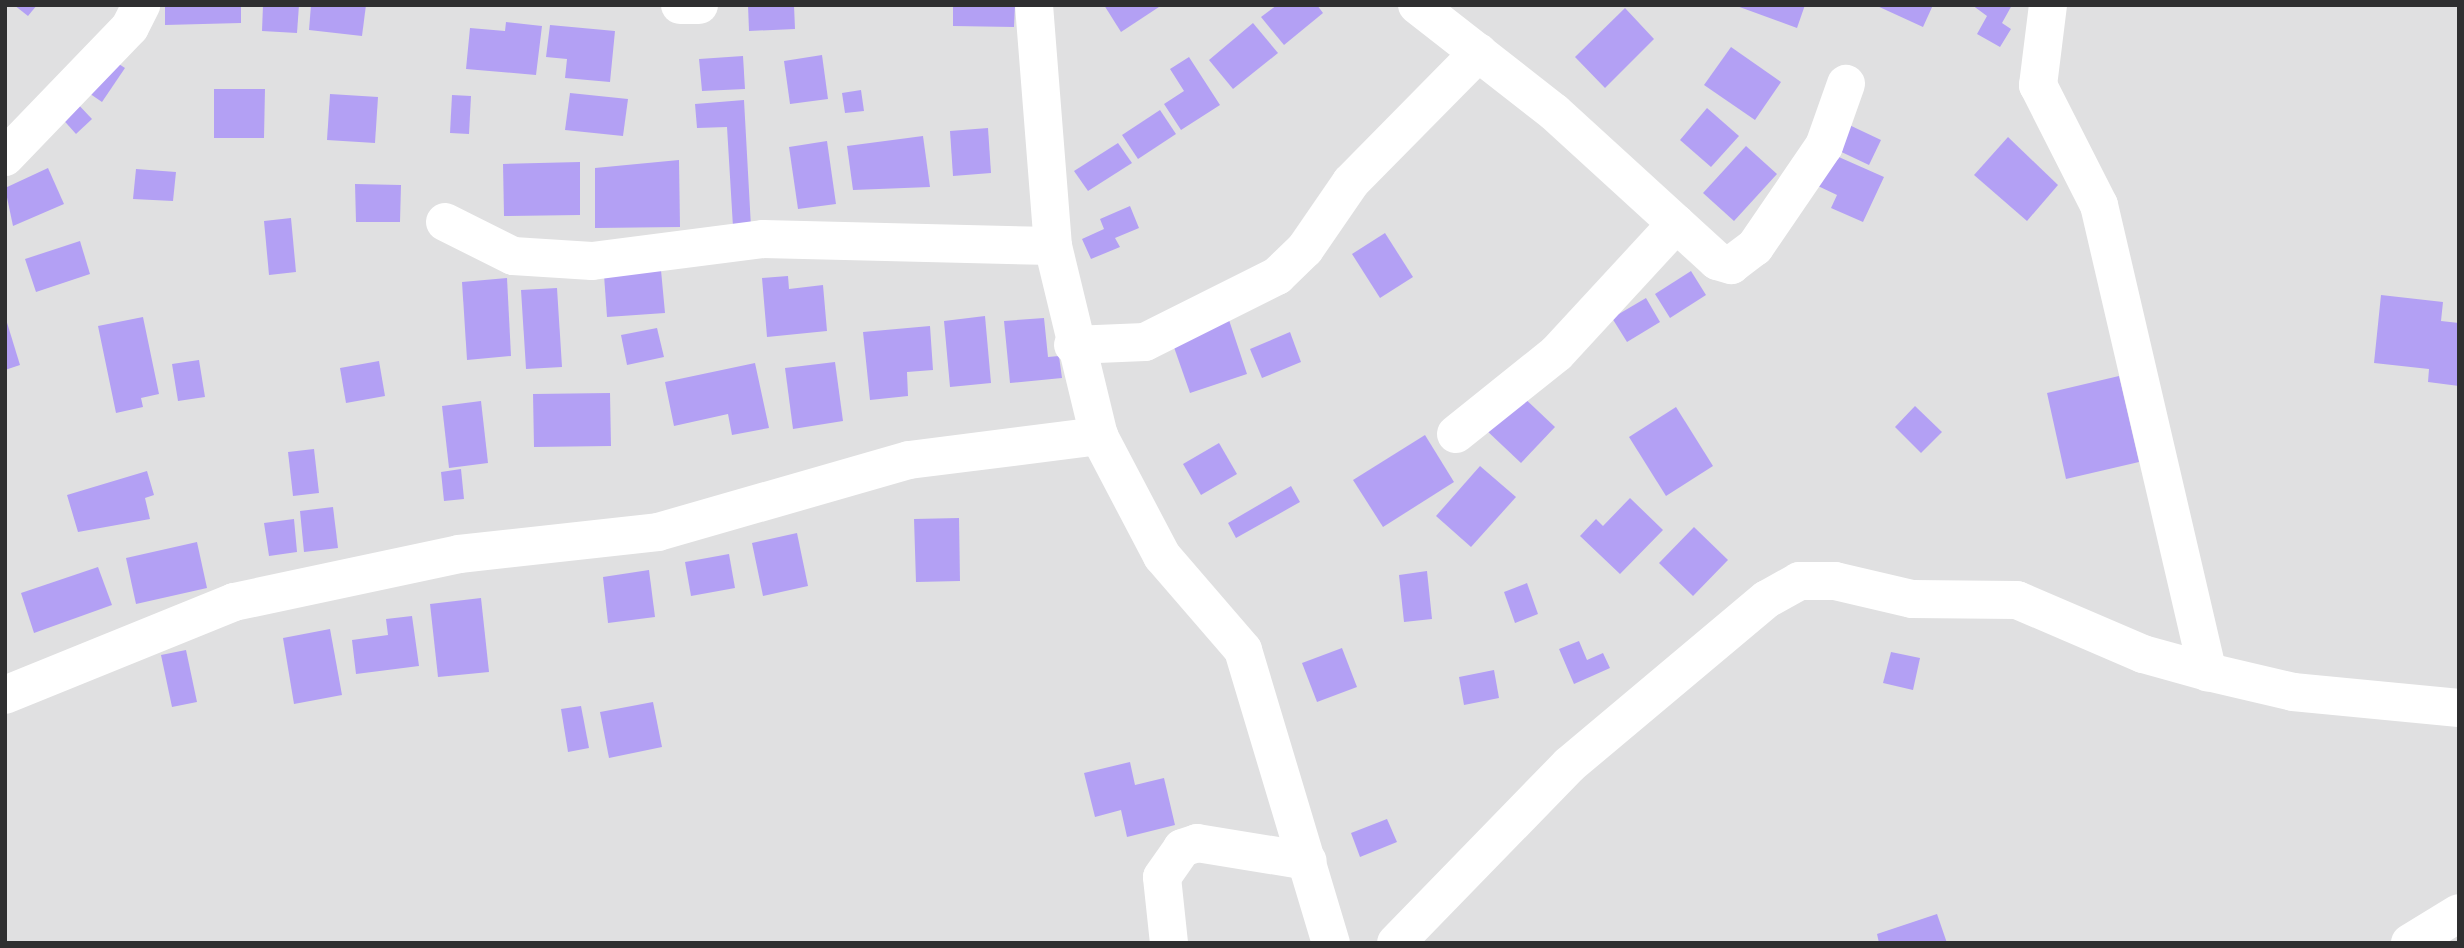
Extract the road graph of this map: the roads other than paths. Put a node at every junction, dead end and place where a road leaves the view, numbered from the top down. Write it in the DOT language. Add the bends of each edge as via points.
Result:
graph roads {
  1 [pos="680,5"];
  2 [pos="699,5"];
  3 [pos="1034,5"];
  4 [pos="1418,5"];
  5 [pos="2046,6"];
  6 [pos="126,12"];
  7 [pos="1479,52"];
  8 [pos="1846,84"];
  9 [pos="5,157"];
  10 [pos="445,222"];
  11 [pos="1676,224"];
  12 [pos="1052,246"];
  13 [pos="1073,345"];
  14 [pos="1456,434"];
  15 [pos="1099,436"];
  16 [pos="2208,672"];
  17 [pos="5,695"];
  18 [pos="2459,708"];
  19 [pos="1308,861"];
  20 [pos="2459,914"];
  21 [pos="1169,943"];
  22 [pos="1331,943"];
  23 [pos="1395,943"];
  24 [pos="2410,943"];
  1 -- 2 [label="street"];
  3 -- 12 [label="street"];
  4 -- 7 [label="street"];
  5 -- 16 [label="street" via="2038,85 2099,205"];
  6 -- 9 [label="street"];
  7 -- 11 [label="street"];
  7 -- 13 [label="street" via="1351,182 1305,249 1278,276 1145,342"];
  8 -- 11 [label="street" via="1824,146 1746,258 1731,265 1717,261"];
  10 -- 12 [label="street" via="513,256 592,261 763,239"];
  11 -- 14 [label="street" via="1557,353 1502,391"];
  12 -- 13 [label="street"];
  13 -- 15 [label="street"];
  15 -- 17 [label="street" via="909,460 658,532 459,554 234,602"];
  15 -- 19 [label="street" via="1162,556 1243,650"];
  16 -- 18 [label="street" via="2294,692"];
  16 -- 23 [label="street" via="2143,654 2017,600 1912,599 1835,581 1799,581 1767,599 1569,765"];
  19 -- 21 [label="street" via="1197,843 1182,848 1162,877"];
  19 -- 22 [label="street"];
  20 -- 24 [label="street"];
}
